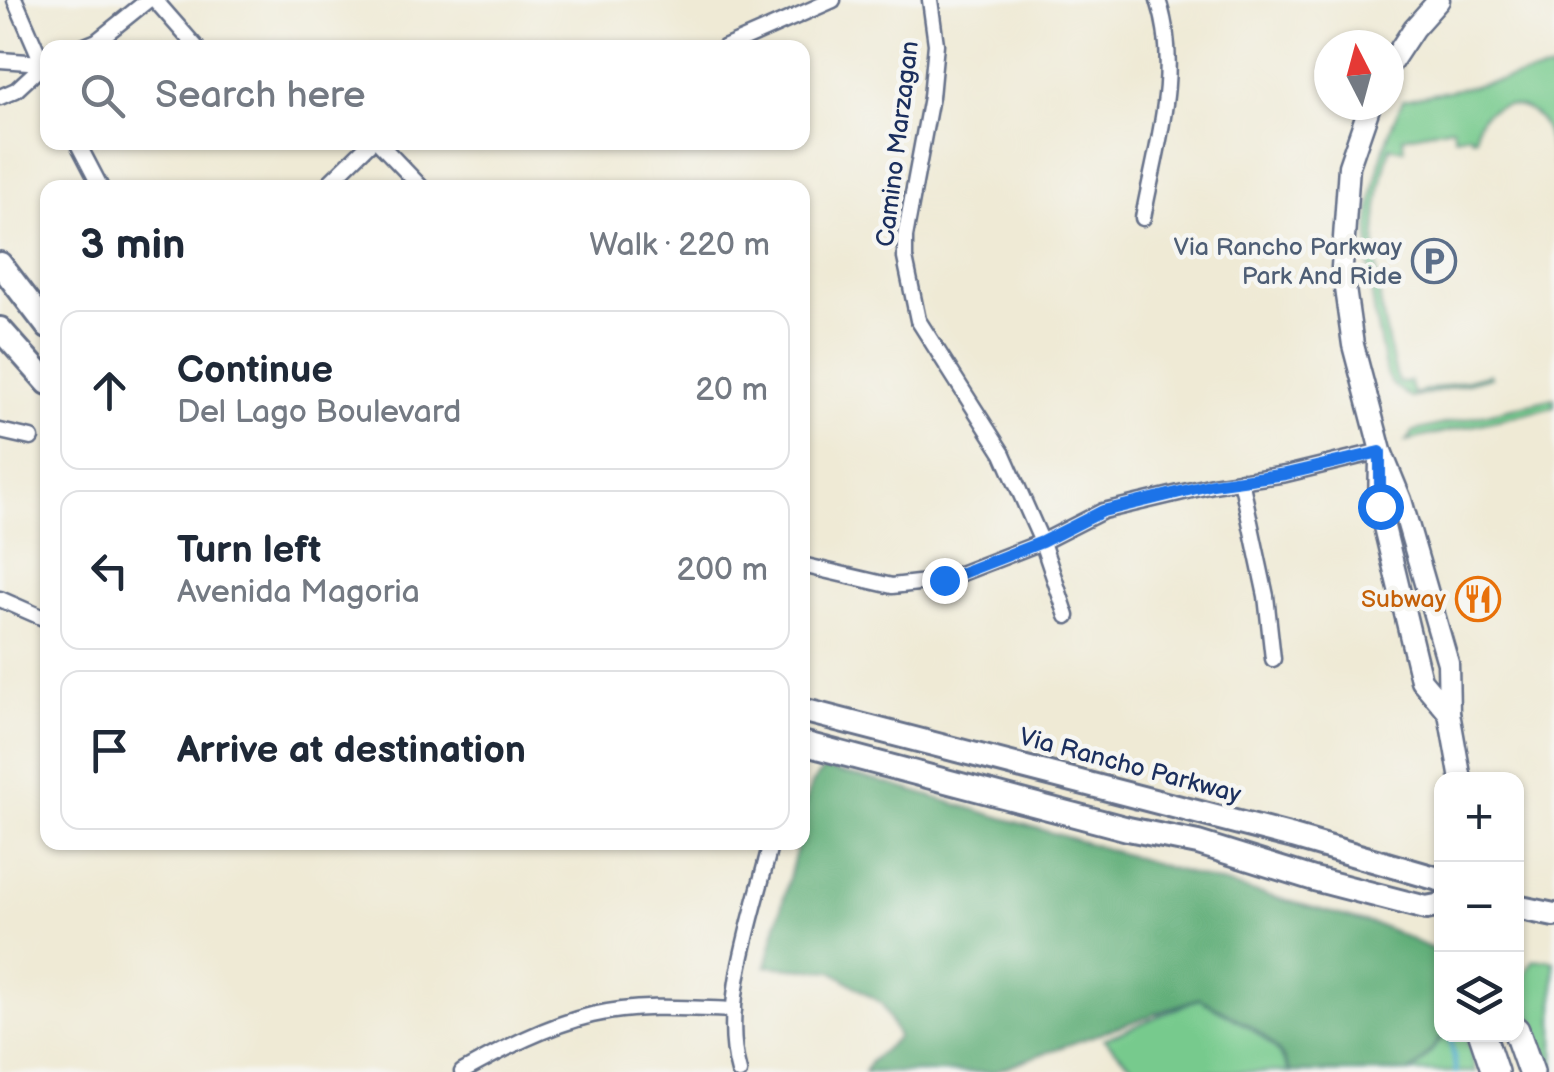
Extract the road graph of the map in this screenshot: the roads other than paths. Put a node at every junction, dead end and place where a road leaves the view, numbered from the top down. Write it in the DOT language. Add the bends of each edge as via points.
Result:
graph roads {
  1 [pos="16,0"];
  2 [pos="152,0"];
  3 [pos="833,0"];
  4 [pos="930,0"];
  5 [pos="1158,0"];
  6 [pos="1440,0"];
  7 [pos="97,40"];
  8 [pos="190,40"];
  9 [pos="742,40"];
  10 [pos="1404,43"];
  11 [pos="40,54"];
  12 [pos="0,60"];
  13 [pos="40,66"];
  14 [pos="40,72"];
  15 [pos="0,97"];
  16 [pos="1365,120"];
  17 [pos="82,150"];
  18 [pos="366,150"];
  19 [pos="383,150"];
  20 [pos="97,180"];
  21 [pos="333,180"];
  22 [pos="414,180"];
  23 [pos="1143,218"];
  24 [pos="0,264"];
  25 [pos="40,316"];
  26 [pos="0,328"];
  27 [pos="40,375"];
  28 [pos="0,431"];
  29 [pos="31,438"];
  30 [pos="1380,452"];
  31 [pos="1240,480"];
  32 [pos="1042,542"];
  33 [pos="810,567"];
  34 [pos="0,599"];
  35 [pos="40,616"];
  36 [pos="1068,616"];
  37 [pos="1273,659"];
  38 [pos="1449,713"];
  39 [pos="810,715"];
  40 [pos="810,745"];
  41 [pos="1460,772"];
  42 [pos="770,850"];
  43 [pos="1434,878"];
  44 [pos="1434,906"];
  45 [pos="1524,909"];
  46 [pos="1554,915"];
  47 [pos="734,1010"];
  48 [pos="1485,1042"];
  49 [pos="1520,1042"];
  50 [pos="462,1072"];
  51 [pos="739,1072"];
  52 [pos="1495,1072"];
  53 [pos="1531,1072"];
  1 -- 11 [label="street"];
  2 -- 7 [label="street"];
  2 -- 8 [label="street"];
  3 -- 9 [label="street"];
  4 -- 32 [label="street, Camino Marzagan" via="936,44 931,97 905,258 918,320 1003,454"];
  5 -- 23 [label="street" via="1166,23 1168,87"];
  6 -- 10 [label="main road"];
  12 -- 13 [label="street"];
  14 -- 15 [label="street"];
  16 -- 30 [label="main road" via="1350,166 1342,267 1353,346"];
  17 -- 20 [label="street"];
  18 -- 21 [label="street"];
  19 -- 22 [label="street"];
  24 -- 25 [label="main road"];
  26 -- 27 [label="main road"];
  28 -- 29 [label="street"];
  30 -- 31 [label="street"];
  30 -- 38 [label="main road" via="1401,500 1448,663"];
  30 -- 38 [label="main road" via="1380,506 1421,680"];
  31 -- 32 [label="street" via="1103,511"];
  31 -- 37 [label="street"];
  32 -- 33 [label="street" via="944,580 892,586"];
  32 -- 36 [label="street, Camino Marzagan"];
  34 -- 35 [label="street"];
  38 -- 41 [label="main road"];
  39 -- 43 [label="main road, Via Rancho Parkway"];
  40 -- 44 [label="main road"];
  42 -- 47 [label="street"];
  45 -- 46 [label="main road"];
  47 -- 50 [label="street" via="656,1007 592,1015 510,1045"];
  47 -- 51 [label="street"];
  48 -- 52 [label="highway"];
  49 -- 53 [label="highway"];
}
